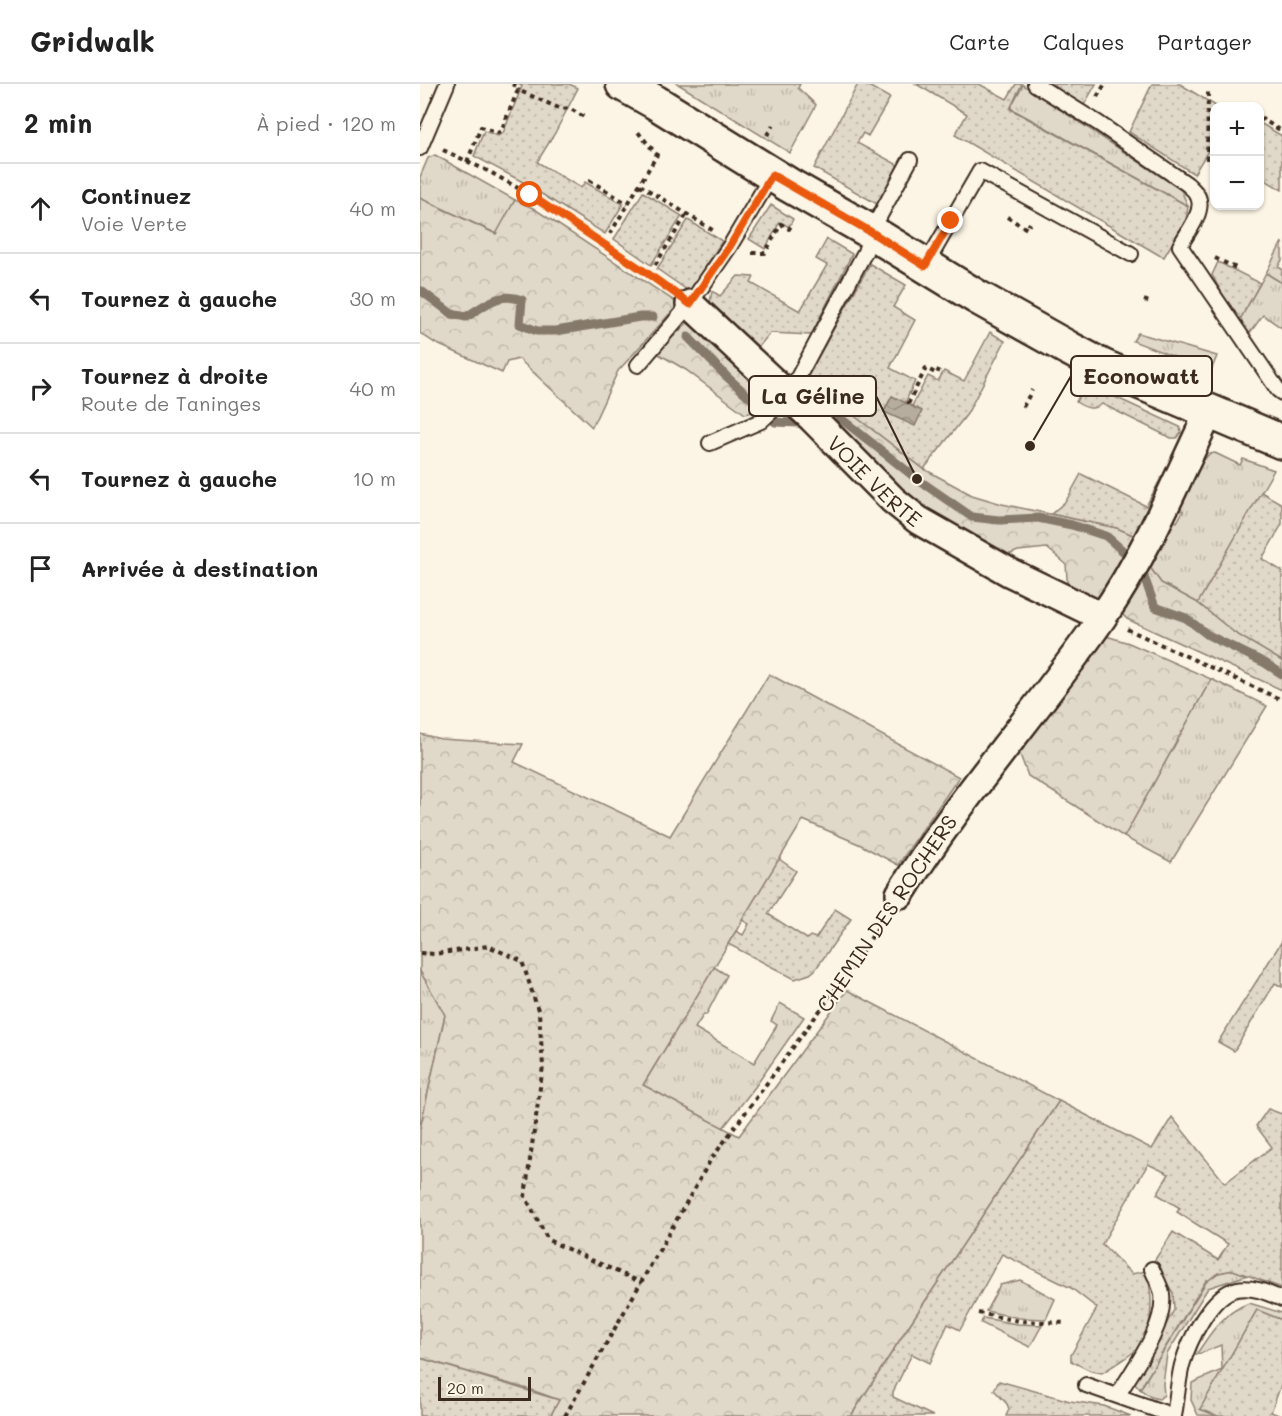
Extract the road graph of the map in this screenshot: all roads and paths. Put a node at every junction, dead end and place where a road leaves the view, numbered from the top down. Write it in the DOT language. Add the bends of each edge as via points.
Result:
graph roads {
  1 [pos="447,84"];
  2 [pos="512,84"];
  3 [pos="623,84"];
  4 [pos="1035,84"];
  5 [pos="518,90"];
  6 [pos="1208,92"];
  7 [pos="584,117"];
  8 [pos="1264,120"];
  9 [pos="1282,131"];
  10 [pos="638,132"];
  11 [pos="422,145"];
  12 [pos="910,160"];
  13 [pos="1207,160"];
  14 [pos="467,162"];
  15 [pos="772,175"];
  16 [pos="589,180"];
  17 [pos="640,185"];
  18 [pos="628,204"];
  19 [pos="687,214"];
  20 [pos="1007,217"];
  21 [pos="1028,226"];
  22 [pos="779,229"];
  23 [pos="871,232"];
  24 [pos="610,234"];
  25 [pos="722,236"];
  26 [pos="765,253"];
  27 [pos="1131,254"];
  28 [pos="655,265"];
  29 [pos="925,266"];
  30 [pos="1144,300"];
  31 [pos="1152,303"];
  32 [pos="690,304"];
  33 [pos="639,365"];
  34 [pos="939,369"];
  35 [pos="1032,390"];
  36 [pos="1282,393"];
  37 [pos="788,396"];
  38 [pos="908,404"];
  39 [pos="1023,407"];
  40 [pos="1209,412"];
  41 [pos="1280,437"];
  42 [pos="710,442"];
  43 [pos="1102,617"];
  44 [pos="1282,700"];
  45 [pos="900,894"];
  46 [pos="420,953"];
  47 [pos="1152,1269"];
  48 [pos="642,1283"];
  49 [pos="1282,1299"];
  50 [pos="978,1313"];
  51 [pos="1066,1323"];
  52 [pos="1086,1385"];
  53 [pos="1118,1395"];
  54 [pos="565,1416"];
  55 [pos="1174,1416"];
  1 -- 11 [label="lane"];
  2 -- 5 [label="path"];
  3 -- 15 [label="main road"];
  4 -- 36 [label="lane" via="1098,123 1196,194 1199,208 1180,246"];
  5 -- 7 [label="path"];
  5 -- 14 [label="path" via="501,131 481,127"];
  6 -- 13 [label="path"];
  8 -- 9 [label="path"];
  10 -- 17 [label="path" via="657,155"];
  11 -- 14 [label="path"];
  12 -- 23 [label="lane"];
  14 -- 32 [label="path" via="530,195"];
  15 -- 23 [label="main road"];
  15 -- 32 [label="lane"];
  16 -- 18 [label="path"];
  17 -- 18 [label="path"];
  17 -- 19 [label="path"];
  18 -- 24 [label="path"];
  19 -- 25 [label="path"];
  19 -- 28 [label="path"];
  20 -- 21 [label="path" via="1027,229"];
  22 -- 26 [label="path"];
  23 -- 29 [label="main road"];
  23 -- 37 [label="lane" via="865,252"];
  27 -- 29 [label="lane" via="980,171"];
  29 -- 40 [label="main road" via="1104,367"];
  30 -- 31 [label="path"];
  32 -- 33 [label="lane"];
  32 -- 37 [label="street, VOIE VERTE"];
  34 -- 38 [label="path" via="937,374 926,368"];
  35 -- 39 [label="path"];
  37 -- 42 [label="lane" via="761,421"];
  37 -- 43 [label="street, VOIE VERTE" via="918,520 1009,573"];
  40 -- 41 [label="main road"];
  40 -- 43 [label="street, CHEMIN DES ROCHERS" via="1133,570"];
  43 -- 44 [label="path"];
  43 -- 45 [label="street, CHEMIN DES ROCHERS" via="948,820"];
  45 -- 48 [label="path, CHEMIN DES ROCHERS" via="710,1161"];
  46 -- 48 [label="path" via="488,946 522,961 539,1013 543,1066 525,1196 548,1240"];
  47 -- 53 [label="lane" via="1162,1292 1158,1327"];
  48 -- 54 [label="path, CHEMIN DES ROCHERS"];
  49 -- 55 [label="lane" via="1247,1288 1223,1294 1214,1302 1189,1346"];
  50 -- 51 [label="path" via="1019,1321"];
  52 -- 53 [label="lane"];
  53 -- 55 [label="lane"];
}
